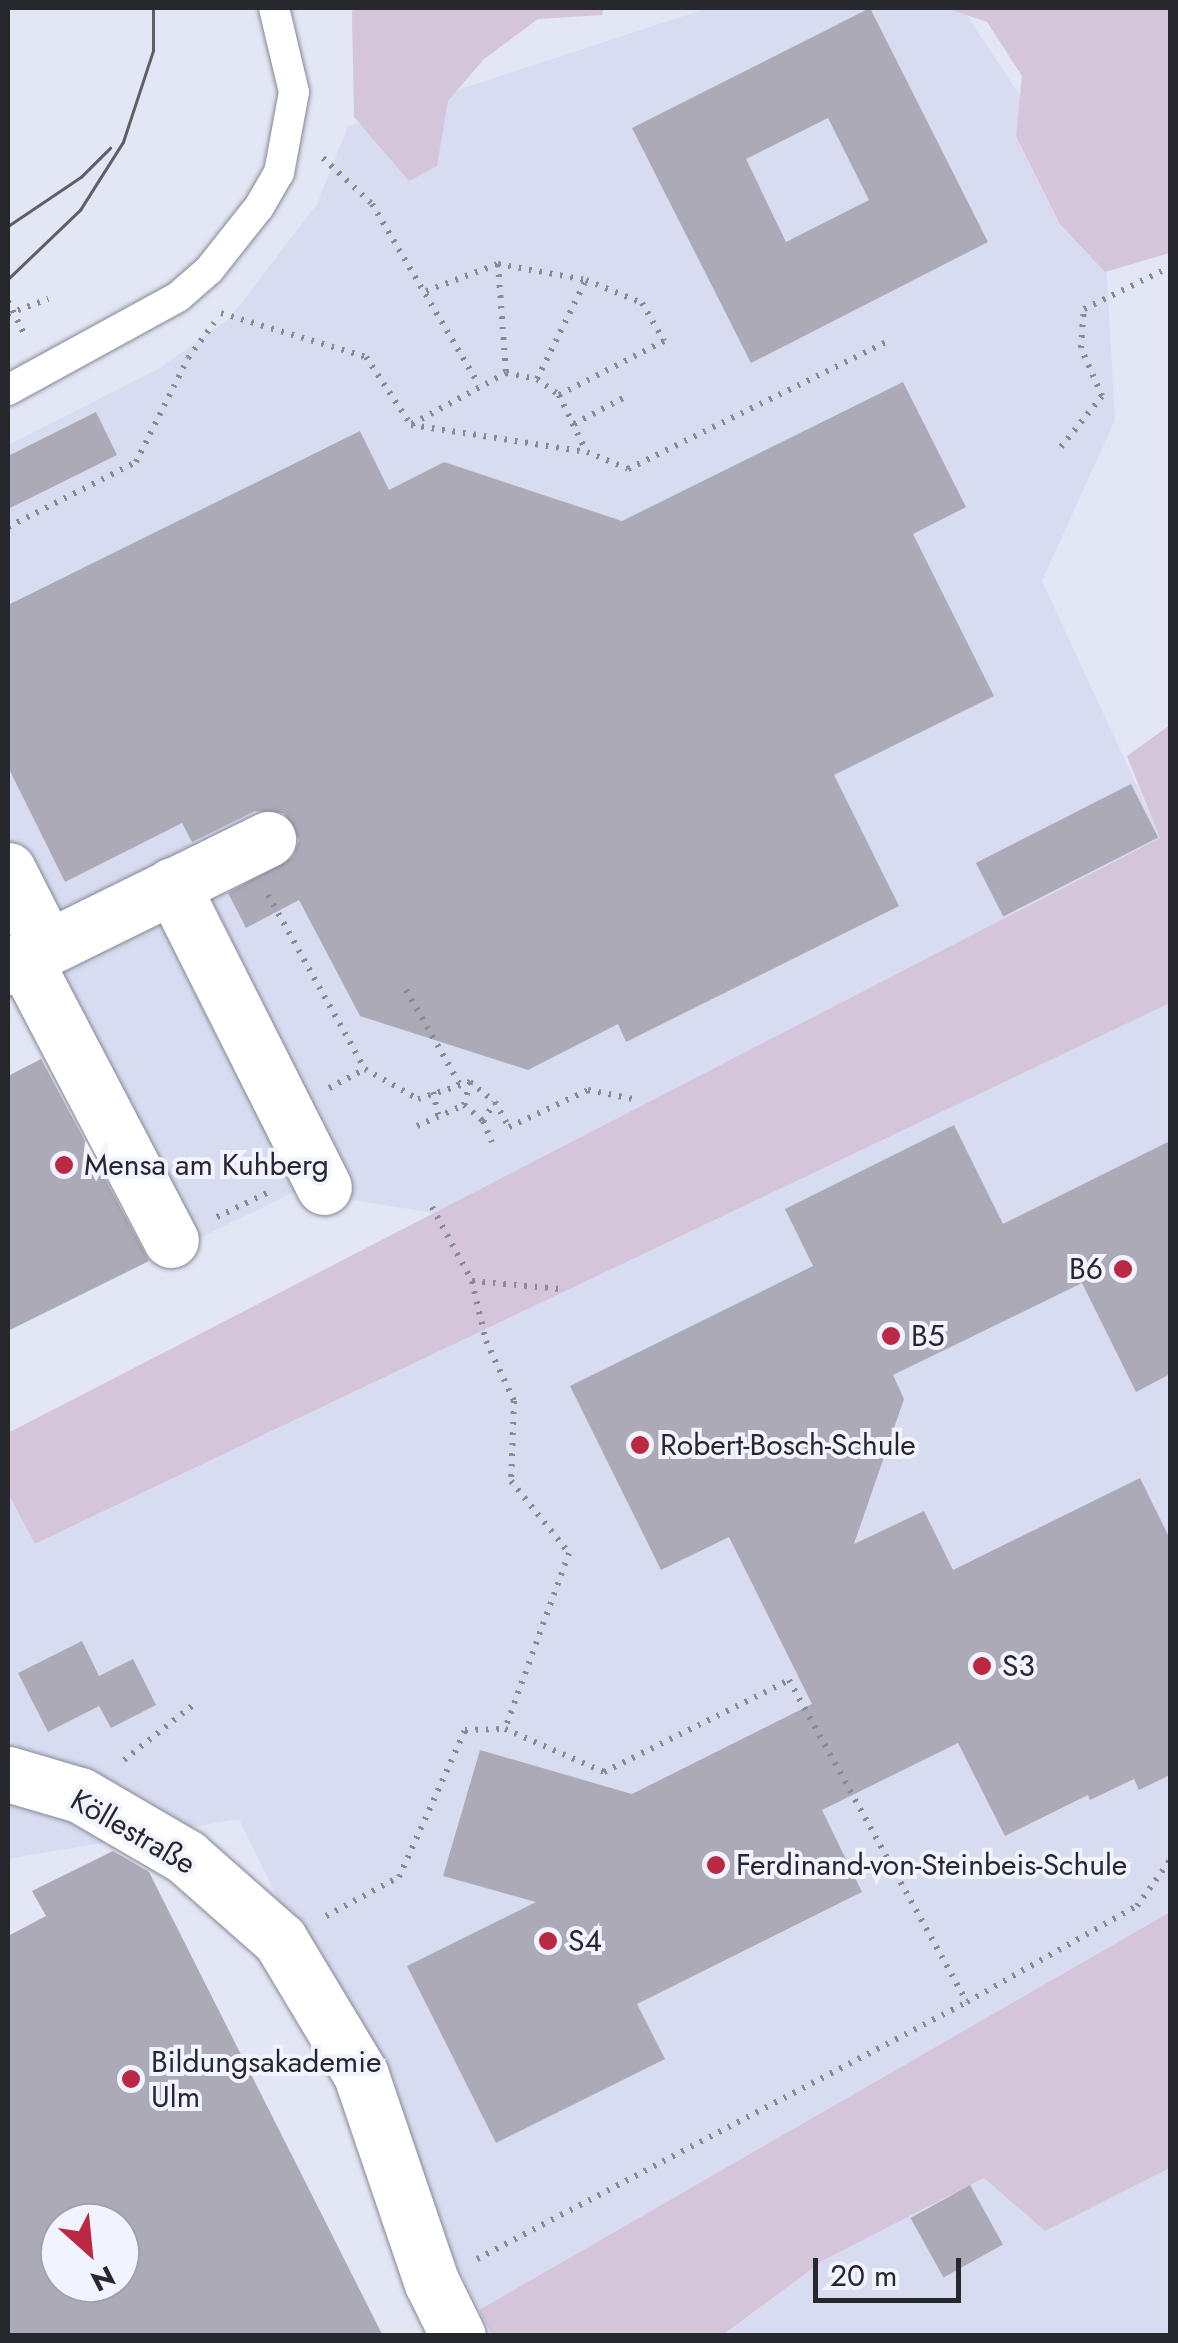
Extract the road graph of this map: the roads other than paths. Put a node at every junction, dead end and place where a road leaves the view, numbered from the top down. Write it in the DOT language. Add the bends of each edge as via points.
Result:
graph roads {
  1 [pos="274,8"];
  2 [pos="8,390"];
  3 [pos="268,839"];
  4 [pos="8,870"];
  5 [pos="172,886"];
  6 [pos="26,958"];
  7 [pos="324,1186"];
  8 [pos="171,1240"];
  9 [pos="8,1774"];
  10 [pos="458,2336"];
  1 -- 2 [label="lane" via="294,92 279,173 259,207 178,298"];
  3 -- 5 [label="street"];
  4 -- 6 [label="street"];
  5 -- 6 [label="street"];
  5 -- 7 [label="street"];
  6 -- 8 [label="street"];
  9 -- 10 [label="street, Köllestraße" via="80,1794 186,1857 280,1940 361,2075 432,2283"];
}
